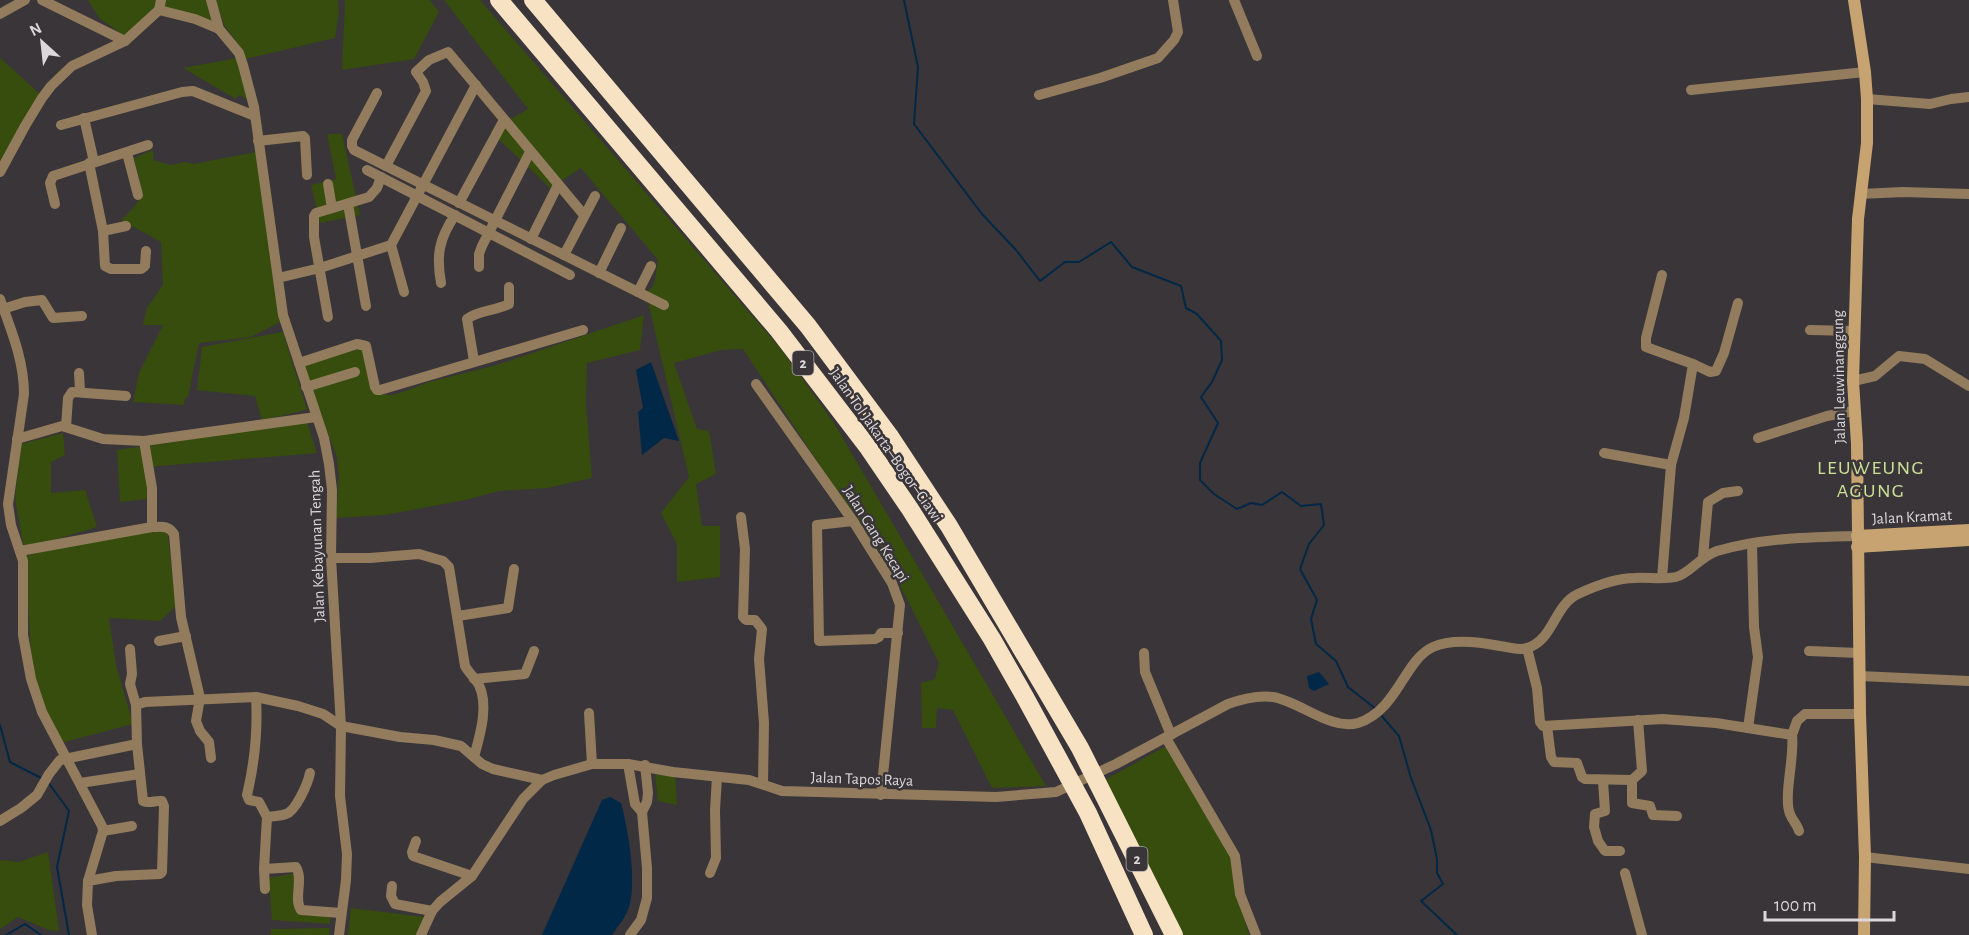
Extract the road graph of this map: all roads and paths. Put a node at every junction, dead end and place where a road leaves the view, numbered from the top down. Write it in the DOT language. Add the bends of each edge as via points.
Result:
graph roads {
  1 [pos="25,0"];
  2 [pos="42,0"];
  3 [pos="211,0"];
  4 [pos="499,0"];
  5 [pos="533,0"];
  6 [pos="1173,0"];
  7 [pos="1234,0"];
  8 [pos="1854,0"];
  9 [pos="160,5"];
  10 [pos="0,14"];
  11 [pos="219,29"];
  12 [pos="125,41"];
  13 [pos="1257,56"];
  14 [pos="1865,72"];
  15 [pos="476,85"];
  16 [pos="1691,90"];
  17 [pos="377,93"];
  18 [pos="1039,95"];
  19 [pos="1969,97"];
  20 [pos="1867,99"];
  21 [pos="255,110"];
  22 [pos="84,118"];
  23 [pos="504,120"];
  24 [pos="61,125"];
  25 [pos="258,141"];
  26 [pos="148,146"];
  27 [pos="530,152"];
  28 [pos="127,153"];
  29 [pos="92,162"];
  30 [pos="386,166"];
  31 [pos="368,170"];
  32 [pos="0,172"];
  33 [pos="307,175"];
  34 [pos="381,177"];
  35 [pos="328,184"];
  36 [pos="424,185"];
  37 [pos="558,185"];
  38 [pos="1860,194"];
  39 [pos="1969,194"];
  40 [pos="138,195"];
  41 [pos="417,196"];
  42 [pos="595,196"];
  43 [pos="459,202"];
  44 [pos="56,204"];
  45 [pos="348,204"];
  46 [pos="332,208"];
  47 [pos="455,215"];
  48 [pos="584,215"];
  49 [pos="495,221"];
  50 [pos="126,226"];
  51 [pos="621,228"];
  52 [pos="103,231"];
  53 [pos="489,233"];
  54 [pos="531,239"];
  55 [pos="391,245"];
  56 [pos="146,251"];
  57 [pos="564,255"];
  58 [pos="357,256"];
  59 [pos="651,266"];
  60 [pos="479,267"];
  61 [pos="320,268"];
  62 [pos="599,273"];
  63 [pos="570,275"];
  64 [pos="1662,275"];
  65 [pos="278,278"];
  66 [pos="441,283"];
  67 [pos="508,287"];
  68 [pos="404,292"];
  69 [pos="638,292"];
  70 [pos="1738,303"];
  71 [pos="2,304"];
  72 [pos="664,305"];
  73 [pos="366,306"];
  74 [pos="82,316"];
  75 [pos="328,317"];
  76 [pos="583,330"];
  77 [pos="1810,330"];
  78 [pos="1854,331"];
  79 [pos="474,361"];
  80 [pos="299,363"];
  81 [pos="1694,364"];
  82 [pos="355,372"];
  83 [pos="79,373"];
  84 [pos="1853,381"];
  85 [pos="756,384"];
  86 [pos="1969,386"];
  87 [pos="306,387"];
  88 [pos="80,391"];
  89 [pos="126,396"];
  90 [pos="1854,411"];
  91 [pos="316,417"];
  92 [pos="66,427"];
  93 [pos="1758,438"];
  94 [pos="17,439"];
  95 [pos="144,441"];
  96 [pos="1604,453"];
  97 [pos="1671,465"];
  98 [pos="1738,491"];
  99 [pos="741,517"];
  100 [pos="853,521"];
  101 [pos="152,527"];
  102 [pos="1969,530"];
  103 [pos="1969,540"];
  104 [pos="1857,542"];
  105 [pos="1752,544"];
  106 [pos="20,551"];
  107 [pos="1703,557"];
  108 [pos="331,558"];
  109 [pos="513,570"];
  110 [pos="1662,578"];
  111 [pos="458,616"];
  112 [pos="898,633"];
  113 [pos="186,636"];
  114 [pos="159,641"];
  115 [pos="1527,648"];
  116 [pos="130,649"];
  117 [pos="534,651"];
  118 [pos="1809,651"];
  119 [pos="1144,653"];
  120 [pos="1859,653"];
  121 [pos="1860,676"];
  122 [pos="474,679"];
  123 [pos="1969,681"];
  124 [pos="256,697"];
  125 [pos="200,698"];
  126 [pos="136,705"];
  127 [pos="589,713"];
  128 [pos="1860,714"];
  129 [pos="1638,720"];
  130 [pos="341,726"];
  131 [pos="1547,726"];
  132 [pos="1748,728"];
  133 [pos="1792,735"];
  134 [pos="1169,736"];
  135 [pos="137,744"];
  136 [pos="474,756"];
  137 [pos="65,758"];
  138 [pos="211,758"];
  139 [pos="592,764"];
  140 [pos="628,764"];
  141 [pos="645,765"];
  142 [pos="310,773"];
  143 [pos="140,774"];
  144 [pos="717,777"];
  145 [pos="542,780"];
  146 [pos="1632,780"];
  147 [pos="1603,781"];
  148 [pos="80,783"];
  149 [pos="763,784"];
  150 [pos="881,795"];
  151 [pos="642,812"];
  152 [pos="1677,816"];
  153 [pos="267,817"];
  154 [pos="0,821"];
  155 [pos="132,826"];
  156 [pos="103,831"];
  157 [pos="1799,831"];
  158 [pos="1098,834"];
  159 [pos="416,841"];
  160 [pos="1620,851"];
  161 [pos="1865,857"];
  162 [pos="264,868"];
  163 [pos="1969,869"];
  164 [pos="710,873"];
  165 [pos="1625,873"];
  166 [pos="472,876"];
  167 [pos="88,880"];
  168 [pos="392,886"];
  169 [pos="265,889"];
  170 [pos="432,911"];
  171 [pos="341,913"];
  172 [pos="93,935"];
  173 [pos="339,935"];
  174 [pos="422,935"];
  175 [pos="630,935"];
  176 [pos="1136,935"];
  177 [pos="1144,935"];
  178 [pos="1174,935"];
  179 [pos="1257,935"];
  180 [pos="1642,935"];
  181 [pos="1864,935"];
  1 -- 10 [label="street"];
  2 -- 12 [label="street"];
  3 -- 11 [label="street, Jalan Kebayunan Tengah"];
  4 -- 158 [label="highway, Jalan Tol Jakarta–Bogor–Ciawi / 2" via="779,331 867,446 992,639"];
  5 -- 178 [label="highway, Jalan Tol Jakarta–Bogor–Ciawi / 2" via="808,326 889,435 949,526 1080,748"];
  6 -- 18 [label="street" via="1178,32 1158,58"];
  7 -- 13 [label="street"];
  8 -- 14 [label="main road, Jalan Leuwinanggung"];
  9 -- 11 [label="street"];
  9 -- 12 [label="street"];
  11 -- 21 [label="street, Jalan Kebayunan Tengah" via="238,53"];
  12 -- 32 [label="street" via="72,66 51,86"];
  14 -- 16 [label="street"];
  14 -- 20 [label="main road, Jalan Leuwinanggung"];
  15 -- 23 [label="street"];
  15 -- 30 [label="street" via="448,52 424,64 416,72 426,91"];
  15 -- 36 [label="street"];
  17 -- 30 [label="street" via="352,146"];
  19 -- 20 [label="street" via="1930,104"];
  20 -- 38 [label="main road, Jalan Leuwinanggung" via="1867,143"];
  21 -- 22 [label="street" via="193,91"];
  21 -- 25 [label="street, Jalan Kebayunan Tengah"];
  22 -- 24 [label="street"];
  22 -- 29 [label="street"];
  23 -- 27 [label="street"];
  23 -- 43 [label="street"];
  25 -- 33 [label="street" via="303,136"];
  25 -- 65 [label="street, Jalan Kebayunan Tengah"];
  26 -- 28 [label="street"];
  27 -- 37 [label="street"];
  27 -- 49 [label="street"];
  28 -- 29 [label="street"];
  28 -- 40 [label="street"];
  29 -- 44 [label="street" via="50,179"];
  29 -- 52 [label="street"];
  30 -- 36 [label="street"];
  31 -- 34 [label="street"];
  34 -- 41 [label="street"];
  34 -- 45 [label="street" via="374,193"];
  35 -- 46 [label="street"];
  36 -- 41 [label="street"];
  36 -- 43 [label="street"];
  37 -- 48 [label="street"];
  37 -- 54 [label="street"];
  38 -- 39 [label="street"];
  38 -- 78 [label="main road, Jalan Leuwinanggung"];
  41 -- 47 [label="street"];
  41 -- 55 [label="street"];
  42 -- 48 [label="street"];
  43 -- 49 [label="street"];
  45 -- 46 [label="street"];
  45 -- 58 [label="street"];
  46 -- 61 [label="street" via="316,213 313,218"];
  47 -- 53 [label="street"];
  47 -- 66 [label="street" via="440,246 437,262"];
  48 -- 57 [label="street"];
  49 -- 53 [label="street"];
  49 -- 54 [label="street"];
  50 -- 52 [label="street"];
  51 -- 62 [label="street"];
  52 -- 56 [label="street" via="104,263 108,268 144,268"];
  53 -- 60 [label="street" via="479,254"];
  53 -- 63 [label="street"];
  54 -- 57 [label="street"];
  55 -- 58 [label="street"];
  55 -- 68 [label="street"];
  57 -- 62 [label="street"];
  58 -- 61 [label="street"];
  58 -- 73 [label="street"];
  59 -- 69 [label="street"];
  61 -- 65 [label="street"];
  61 -- 75 [label="street"];
  62 -- 69 [label="street"];
  64 -- 81 [label="street" via="1646,347"];
  65 -- 80 [label="street, Jalan Kebayunan Tengah" via="282,315"];
  67 -- 79 [label="street" via="509,304 467,319"];
  69 -- 72 [label="street"];
  70 -- 81 [label="street" via="1716,371"];
  71 -- 74 [label="street" via="42,300 52,318"];
  71 -- 94 [label="street" via="24,379"];
  76 -- 79 [label="street"];
  77 -- 78 [label="street"];
  78 -- 84 [label="main road, Jalan Leuwinanggung"];
  79 -- 80 [label="street" via="378,390 364,344"];
  80 -- 87 [label="street, Jalan Kebayunan Tengah"];
  81 -- 97 [label="street"];
  82 -- 87 [label="street"];
  83 -- 88 [label="street"];
  84 -- 86 [label="street" via="1875,376 1899,356 1925,359"];
  84 -- 90 [label="main road, Jalan Leuwinanggung"];
  85 -- 100 [label="street, Jalan Gang Kecapi"];
  87 -- 91 [label="street, Jalan Kebayunan Tengah"];
  88 -- 89 [label="street"];
  88 -- 92 [label="street" via="69,395"];
  90 -- 93 [label="street"];
  90 -- 104 [label="main road, Jalan Leuwinanggung"];
  91 -- 95 [label="street"];
  91 -- 108 [label="street, Jalan Kebayunan Tengah" via="324,438 332,490"];
  92 -- 94 [label="street"];
  92 -- 95 [label="street" via="103,439"];
  94 -- 106 [label="street" via="8,504"];
  95 -- 101 [label="street" via="152,488"];
  96 -- 97 [label="street"];
  97 -- 110 [label="street"];
  98 -- 107 [label="street" via="1723,493 1708,502"];
  99 -- 149 [label="street" via="745,549 743,617 755,620 762,628 759,659"];
  100 -- 112 [label="street, Jalan Gang Kecapi" via="897,593"];
  100 -- 112 [label="street" via="817,525 819,641 875,639 883,632"];
  101 -- 106 [label="street"];
  101 -- 113 [label="street" via="167,527 174,534"];
  102 -- 104 [label="main road, Jalan Kramat"];
  103 -- 104 [label="main road, Jalan Kramat"];
  104 -- 105 [label="street" via="1843,536"];
  104 -- 120 [label="main road, Jalan Leuwinanggung"];
  105 -- 107 [label="street"];
  105 -- 132 [label="street" via="1758,657"];
  106 -- 137 [label="street" via="23,635 31,679"];
  107 -- 110 [label="street" via="1681,575"];
  108 -- 111 [label="street" via="419,554 443,561 449,567"];
  108 -- 130 [label="street, Jalan Kebayunan Tengah"];
  109 -- 111 [label="street" via="508,608"];
  110 -- 115 [label="street" via="1619,580 1579,593 1567,601 1540,641"];
  111 -- 122 [label="street" via="465,666"];
  112 -- 150 [label="street, Jalan Gang Kecapi"];
  113 -- 114 [label="street"];
  113 -- 125 [label="street"];
  115 -- 131 [label="street" via="1540,722"];
  115 -- 134 [label="street, Jalan Tapos Raya" via="1447,642 1428,649 1380,710 1358,723 1333,722 1296,704 1259,697 1228,704"];
  116 -- 126 [label="street" via="130,684"];
  117 -- 122 [label="street" via="525,674"];
  118 -- 120 [label="street"];
  119 -- 134 [label="street" via="1145,672"];
  120 -- 121 [label="main road, Jalan Leuwinanggung"];
  121 -- 123 [label="street"];
  121 -- 128 [label="main road, Jalan Leuwinanggung"];
  122 -- 136 [label="street" via="484,701"];
  124 -- 125 [label="street"];
  124 -- 130 [label="street" via="323,714"];
  124 -- 153 [label="street" via="258,731 247,795 249,800 259,802"];
  125 -- 126 [label="street"];
  125 -- 138 [label="street" via="196,721 209,742"];
  126 -- 135 [label="street"];
  127 -- 139 [label="street"];
  128 -- 133 [label="street" via="1805,714 1797,721"];
  128 -- 161 [label="main road, Jalan Leuwinanggung"];
  129 -- 131 [label="street"];
  129 -- 132 [label="street" via="1689,720"];
  129 -- 146 [label="street" via="1642,771"];
  130 -- 136 [label="street" via="461,746"];
  130 -- 171 [label="street, Jalan Kebayunan Tengah" via="340,796 347,854"];
  131 -- 147 [label="street" via="1554,762 1576,762 1584,778"];
  132 -- 133 [label="street"];
  133 -- 157 [label="street" via="1789,812"];
  134 -- 150 [label="street, Jalan Tapos Raya" via="1056,792 996,797"];
  134 -- 179 [label="street" via="1236,856 1240,894"];
  135 -- 137 [label="street"];
  135 -- 143 [label="street"];
  136 -- 145 [label="street" via="493,769"];
  137 -- 148 [label="street"];
  137 -- 154 [label="street" via="32,799"];
  139 -- 140 [label="street, Jalan Tapos Raya"];
  139 -- 145 [label="street, Jalan Tapos Raya"];
  140 -- 141 [label="street, Jalan Tapos Raya"];
  140 -- 151 [label="street" via="635,804"];
  141 -- 144 [label="street, Jalan Tapos Raya"];
  141 -- 151 [label="street" via="648,793"];
  142 -- 153 [label="street" via="291,811"];
  143 -- 148 [label="street"];
  143 -- 167 [label="street" via="143,801 158,800 164,806 160,874"];
  144 -- 149 [label="street, Jalan Tapos Raya"];
  144 -- 164 [label="street" via="716,858"];
  145 -- 166 [label="street, Jalan Tapos Raya" via="522,799"];
  146 -- 147 [label="street"];
  146 -- 152 [label="street" via="1632,803 1650,806 1653,814"];
  147 -- 160 [label="street" via="1605,811 1595,814 1598,843 1605,850"];
  148 -- 156 [label="street"];
  149 -- 150 [label="street, Jalan Tapos Raya" via="782,791"];
  151 -- 175 [label="street" via="647,898 641,920"];
  153 -- 162 [label="street"];
  155 -- 156 [label="street"];
  156 -- 167 [label="street"];
  158 -- 176 [label="highway"];
  158 -- 177 [label="highway, Jalan Tol Jakarta–Bogor–Ciawi / 2"];
  159 -- 166 [label="street" via="414,855"];
  161 -- 163 [label="street"];
  161 -- 181 [label="main road, Jalan Leuwinanggung"];
  162 -- 169 [label="street"];
  162 -- 171 [label="street" via="296,867 301,910"];
  165 -- 180 [label="street"];
  166 -- 170 [label="street, Jalan Tapos Raya"];
  167 -- 172 [label="street" via="87,905"];
  168 -- 170 [label="street" via="395,904"];
  170 -- 174 [label="street, Jalan Tapos Raya"];
  171 -- 173 [label="street, Jalan Kebayunan Tengah"];
}
